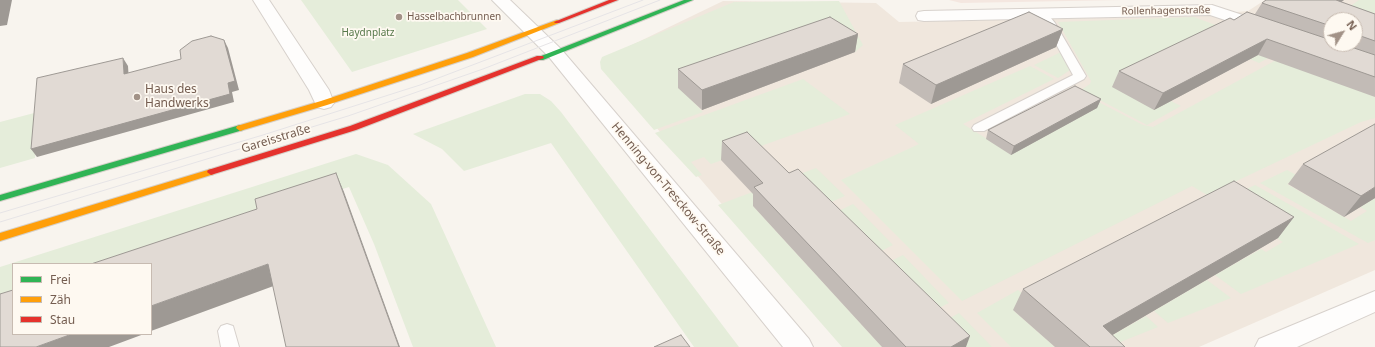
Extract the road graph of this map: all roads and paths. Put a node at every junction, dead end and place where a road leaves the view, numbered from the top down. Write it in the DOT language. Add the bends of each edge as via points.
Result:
graph roads {
  1 [pos="261,0"];
  2 [pos="500,0"];
  3 [pos="615,0"];
  4 [pos="690,0"];
  5 [pos="1228,0"];
  6 [pos="1212,10"];
  7 [pos="1042,14"];
  8 [pos="924,16"];
  9 [pos="535,32"];
  10 [pos="1279,34"];
  11 [pos="555,53"];
  12 [pos="324,103"];
  13 [pos="979,128"];
  14 [pos="0,198"];
  15 [pos="0,237"];
  16 [pos="1375,301"];
  17 [pos="799,347"];
  18 [pos="1269,347"];
  1 -- 12 [label="street" via="319,90"];
  2 -- 9 [label="street"];
  3 -- 9 [label="main road, Gareisstraße"];
  4 -- 11 [label="main road, Gareisstraße"];
  5 -- 6 [label="street"];
  6 -- 7 [label="street, Rollenhagenstraße"];
  6 -- 10 [label="street, Rollenhagenstraße"];
  7 -- 8 [label="street, Rollenhagenstraße"];
  7 -- 13 [label="lane" via="1050,23 1080,76"];
  9 -- 11 [label="street, Henning-von-Tresckow-Straße"];
  9 -- 12 [label="main road, Gareisstraße"];
  11 -- 15 [label="main road, Gareisstraße" via="353,128"];
  11 -- 17 [label="street, Henning-von-Tresckow-Straße"];
  12 -- 14 [label="main road, Gareisstraße"];
  16 -- 18 [label="street"];
}
